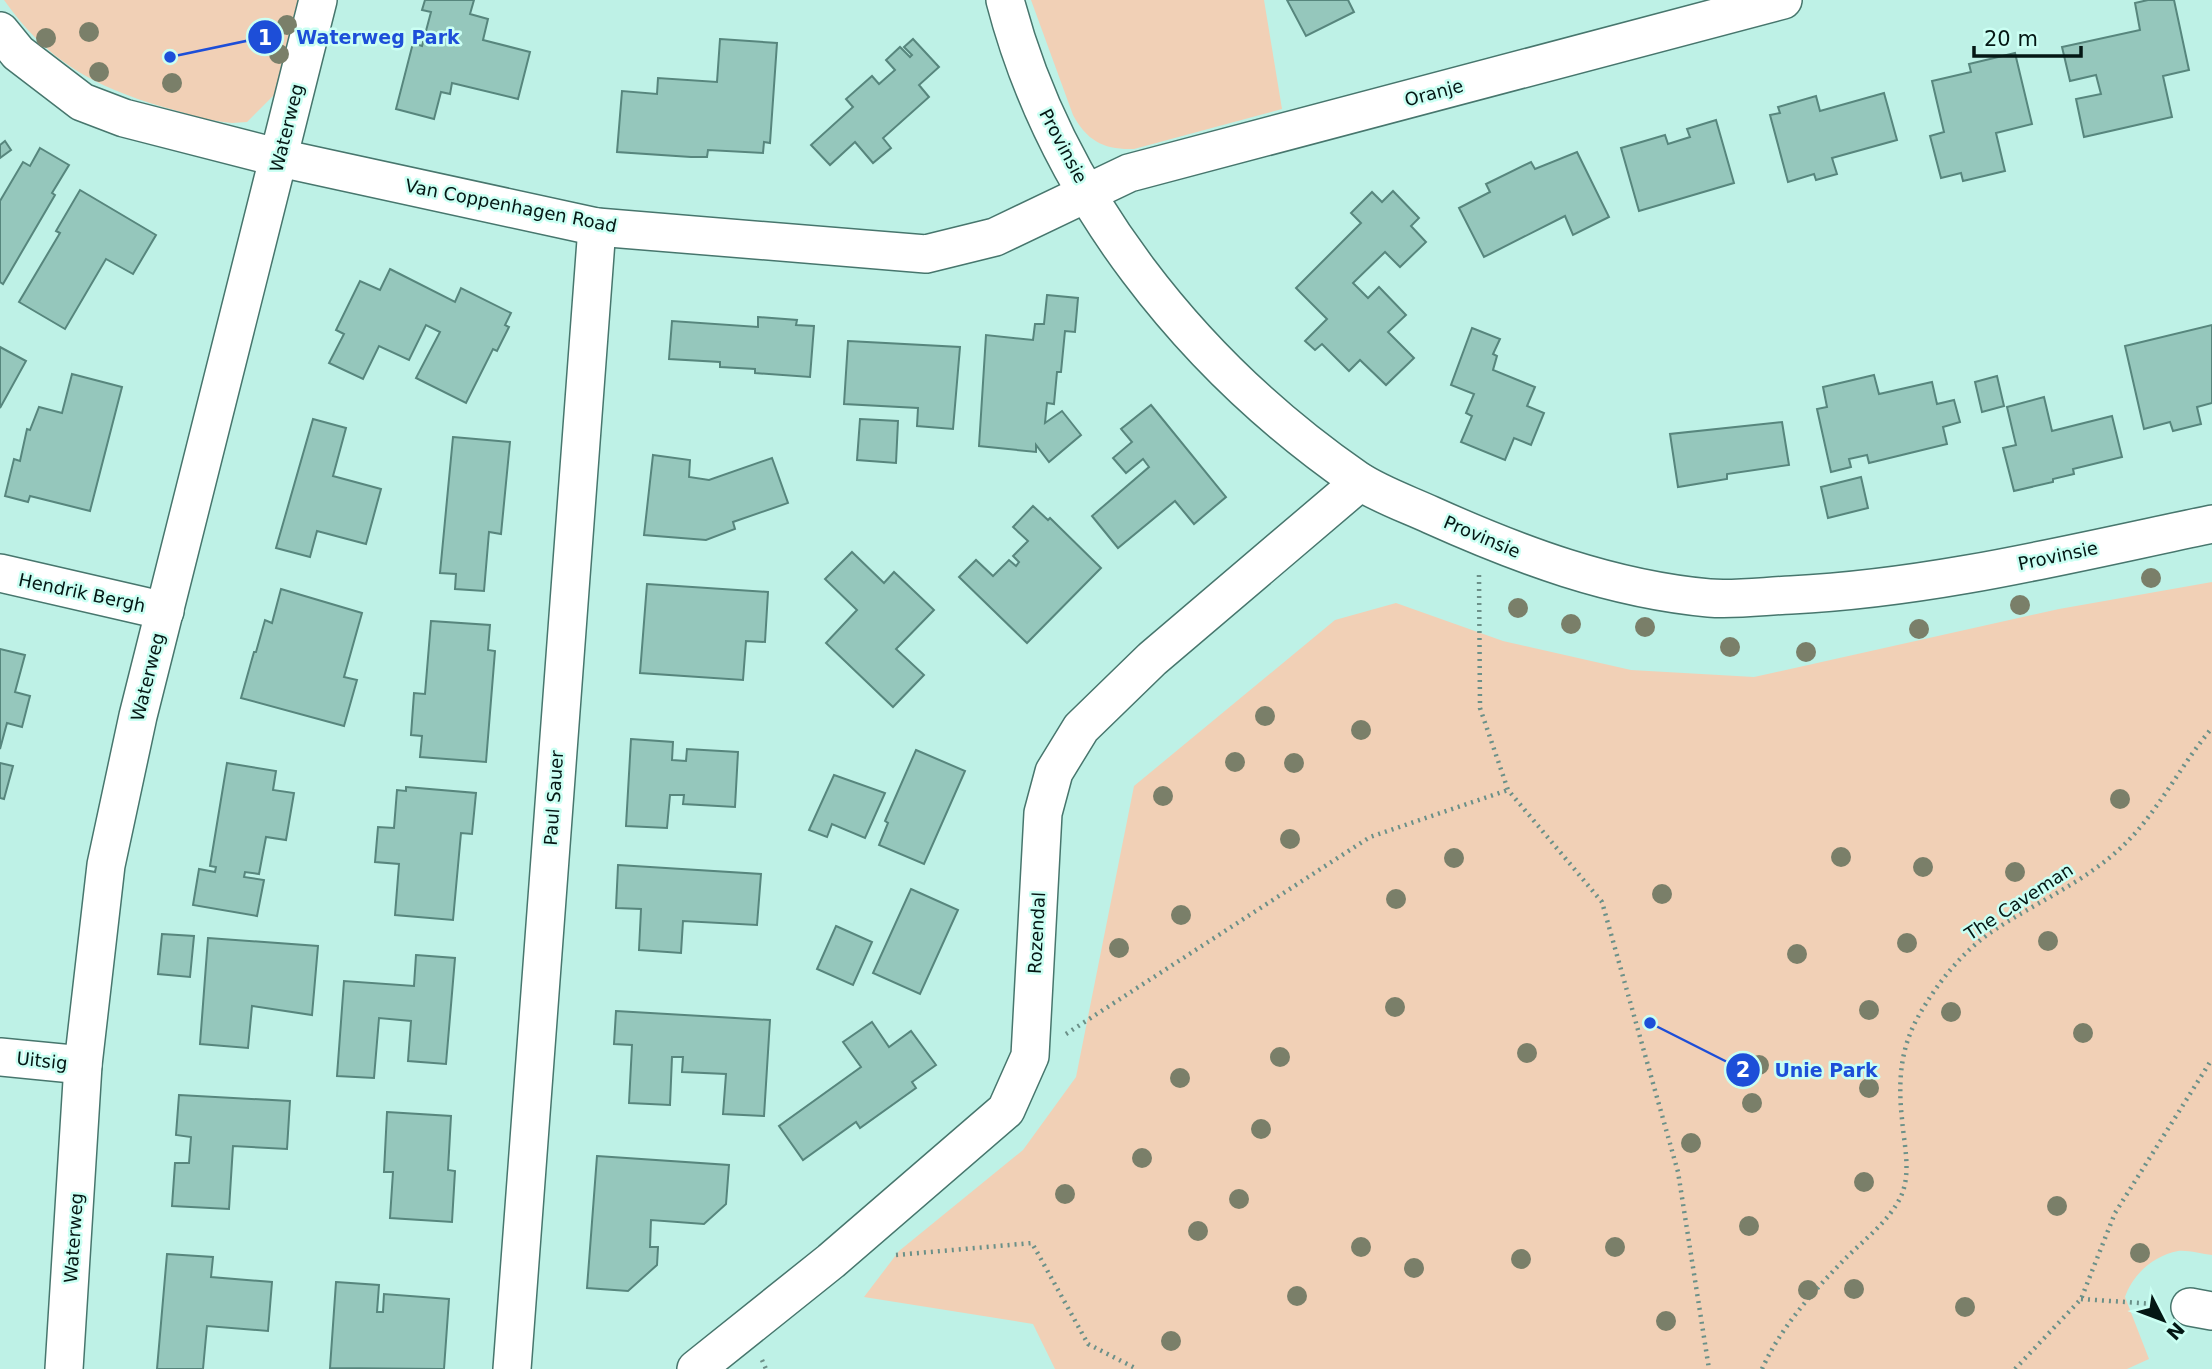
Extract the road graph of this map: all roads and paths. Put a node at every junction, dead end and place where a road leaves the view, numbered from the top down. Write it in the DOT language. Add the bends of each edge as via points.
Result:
graph roads {
  1 [pos="318,0"];
  2 [pos="1005,0"];
  3 [pos="1783,0"];
  4 [pos="0,31"];
  5 [pos="280,158"];
  6 [pos="1088,193"];
  7 [pos="597,227"];
  8 [pos="1360,482"];
  9 [pos="2212,524"];
  10 [pos="1478,536"];
  11 [pos="0,573"];
  12 [pos="165,611"];
  13 [pos="2212,728"];
  14 [pos="1508,790"];
  15 [pos="1030,1056"];
  16 [pos="0,1057"];
  17 [pos="2212,1059"];
  18 [pos="83,1065"];
  19 [pos="831,1261"];
  20 [pos="2081,1299"];
  21 [pos="2201,1309"];
  22 [pos="64,1369"];
  23 [pos="512,1369"];
  24 [pos="695,1369"];
  25 [pos="1137,1369"];
  26 [pos="1709,1369"];
  27 [pos="1762,1369"];
  28 [pos="2015,1369"];
  1 -- 5 [label="street, Waterweg"];
  2 -- 6 [label="street, Provinsie" via="1048,123"];
  3 -- 6 [label="street, Oranje" via="1129,173"];
  4 -- 5 [label="street, Van Coppenhagen Road" via="18,53 82,103"];
  5 -- 7 [label="street, Van Coppenhagen Road"];
  5 -- 12 [label="street, Waterweg"];
  6 -- 7 [label="street, Van Coppenhagen Road" via="995,237 926,254"];
  6 -- 8 [label="street, Provinsie" via="1147,284 1205,352 1280,420"];
  7 -- 23 [label="street, Paul Sauer"];
  8 -- 10 [label="street, Provinsie"];
  8 -- 15 [label="street, Rozendal" via="1152,659 1081,729 1054,772 1043,813"];
  9 -- 10 [label="street, Provinsie" via="1972,573 1845,592 1712,598 1621,585"];
  10 -- 14 [label="path" via="1480,708"];
  11 -- 12 [label="street, Hendrik Bergh"];
  12 -- 18 [label="street, Waterweg" via="106,865"];
  13 -- 27 [label="path, The Caveman" via="2137,831 2115,853 1987,935 1931,996 1906,1041 1901,1062 1907,1156 1899,1201 1800,1309"];
  14 -- 15 [label="path" via="1370,837"];
  14 -- 26 [label="path" via="1602,902 1678,1172"];
  15 -- 19 [label="street, Rozendal" via="1006,1110"];
  16 -- 18 [label="street, Uitsig"];
  17 -- 20 [label="path" via="2115,1213"];
  18 -- 22 [label="street, Waterweg"];
  19 -- 24 [label="street, Rozendal"];
  19 -- 25 [label="path" via="1032,1243 1088,1344"];
  20 -- 21 [label="path"];
  20 -- 28 [label="path"];
}
